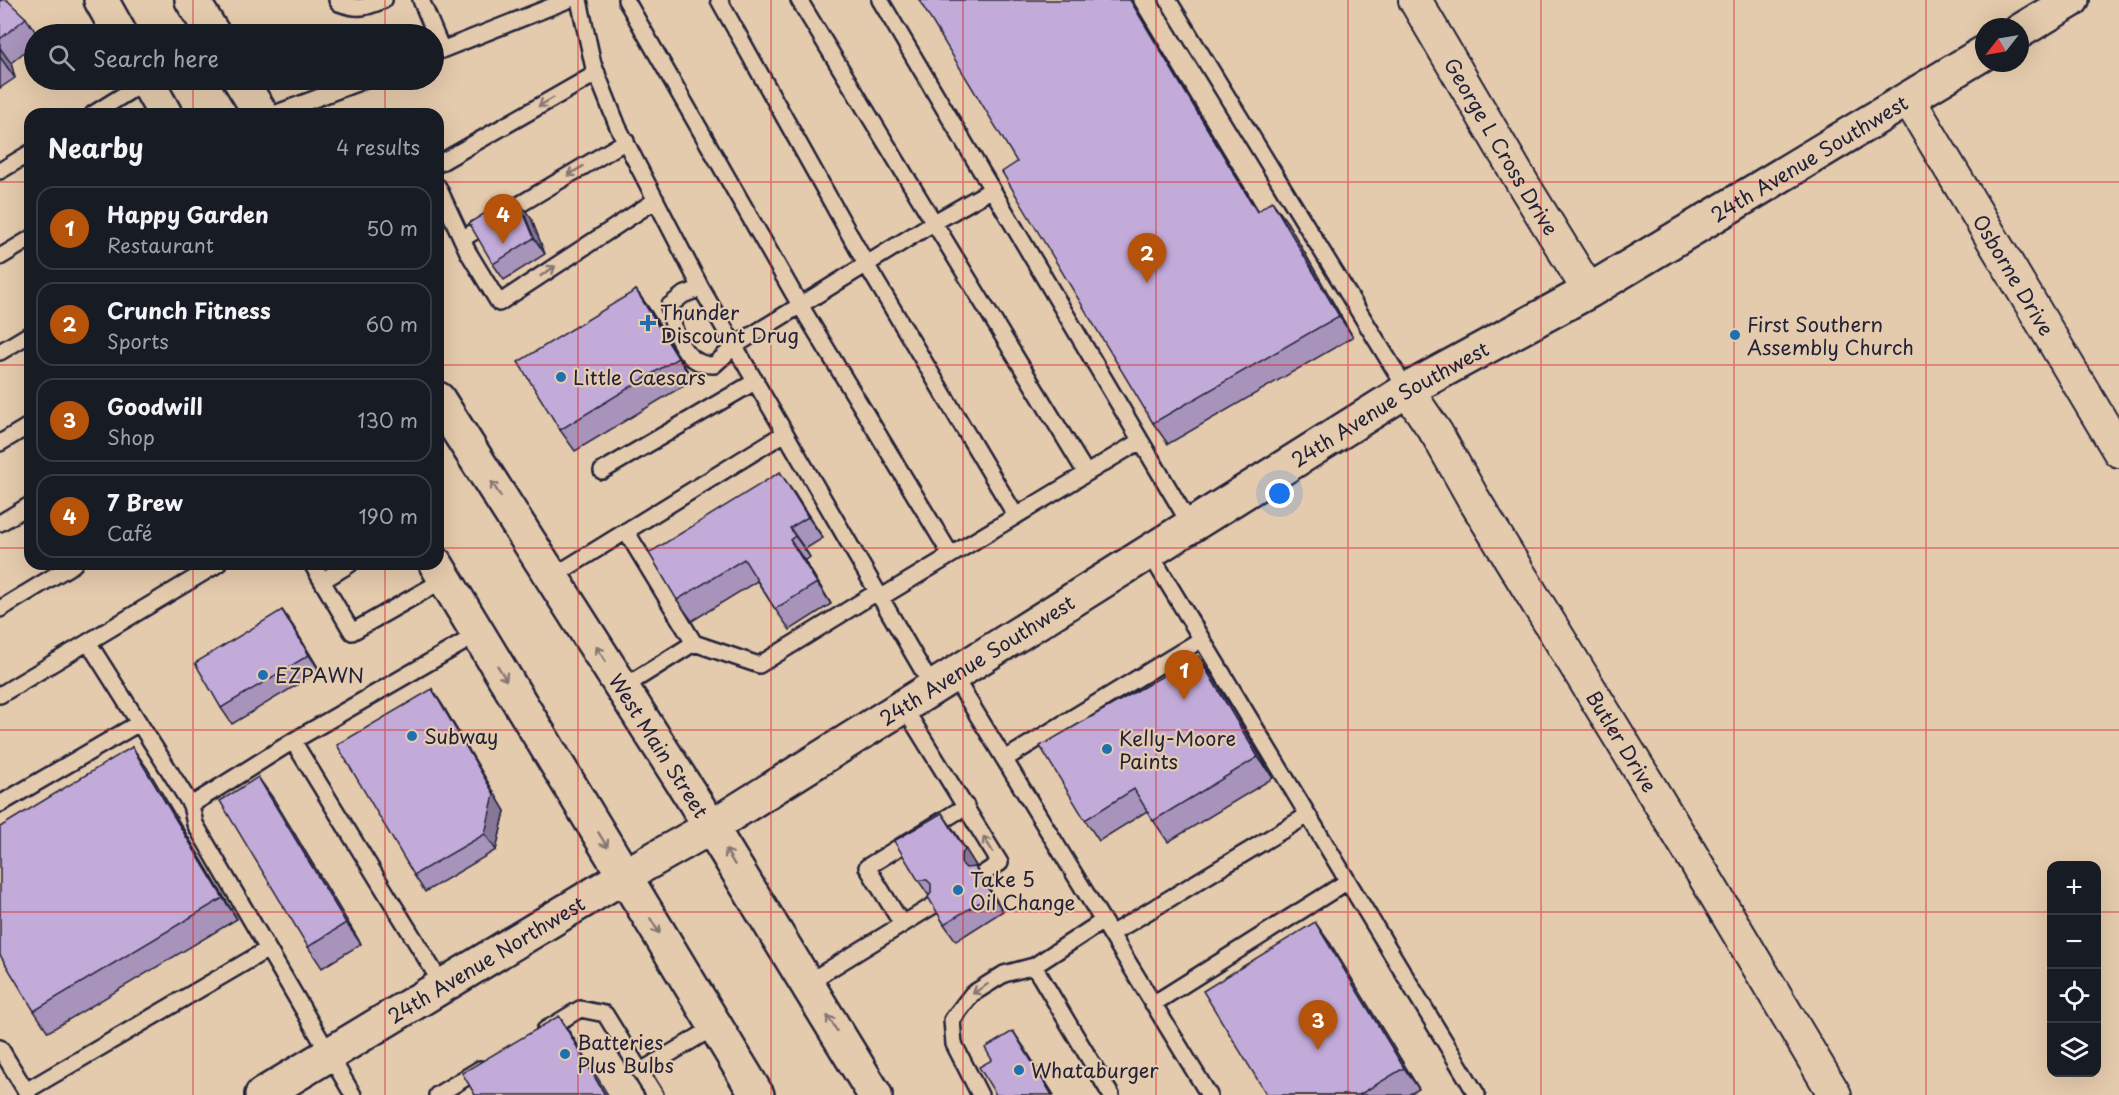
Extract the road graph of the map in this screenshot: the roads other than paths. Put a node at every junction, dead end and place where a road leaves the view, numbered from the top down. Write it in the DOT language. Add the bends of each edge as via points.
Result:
graph roads {
  1 [pos="101,0"];
  2 [pos="192,0"];
  3 [pos="337,0"];
  4 [pos="384,0"];
  5 [pos="421,0"];
  6 [pos="568,0"];
  7 [pos="579,0"];
  8 [pos="626,0"];
  9 [pos="719,0"];
  10 [pos="799,0"];
  11 [pos="880,0"];
  12 [pos="1168,0"];
  13 [pos="1415,0"];
  14 [pos="2072,0"];
  15 [pos="114,24"];
  16 [pos="207,24"];
  17 [pos="429,24"];
  18 [pos="2029,26"];
  19 [pos="444,49"];
  20 [pos="1975,58"];
  21 [pos="597,73"];
  22 [pos="130,90"];
  23 [pos="152,90"];
  24 [pos="246,90"];
  25 [pos="338,90"];
  26 [pos="1908,98"];
  27 [pos="102,108"];
  28 [pos="162,108"];
  29 [pos="257,108"];
  30 [pos="289,108"];
  31 [pos="626,141"];
  32 [pos="24,157"];
  33 [pos="444,161"];
  34 [pos="0,171"];
  35 [pos="992,190"];
  36 [pos="444,200"];
  37 [pos="656,200"];
  38 [pos="933,223"];
  39 [pos="462,239"];
  40 [pos="24,243"];
  41 [pos="0,257"];
  42 [pos="866,264"];
  43 [pos="701,288"];
  44 [pos="1589,291"];
  45 [pos="800,305"];
  46 [pos="24,338"];
  47 [pos="736,345"];
  48 [pos="0,352"];
  49 [pos="756,381"];
  50 [pos="1407,390"];
  51 [pos="444,408"];
  52 [pos="24,429"];
  53 [pos="786,433"];
  54 [pos="1140,441"];
  55 [pos="0,443"];
  56 [pos="2119,451"];
  57 [pos="602,471"];
  58 [pos="1086,473"];
  59 [pos="24,509"];
  60 [pos="1016,516"];
  61 [pos="0,523"];
  62 [pos="1191,526"];
  63 [pos="627,531"];
  64 [pos="1149,552"];
  65 [pos="951,555"];
  66 [pos="64,570"];
  67 [pos="208,570"];
  68 [pos="315,570"];
  69 [pos="340,570"];
  70 [pos="441,572"];
  71 [pos="552,577"];
  72 [pos="321,581"];
  73 [pos="879,595"];
  74 [pos="0,609"];
  75 [pos="478,633"];
  76 [pos="1202,639"];
  77 [pos="88,642"];
  78 [pos="694,643"];
  79 [pos="943,682"];
  80 [pos="622,687"];
  81 [pos="0,695"];
  82 [pos="903,706"];
  83 [pos="139,723"];
  84 [pos="293,741"];
  85 [pos="1005,759"];
  86 [pos="0,804"];
  87 [pos="191,805"];
  88 [pos="966,806"];
  89 [pos="1308,815"];
  90 [pos="711,827"];
  91 [pos="981,874"];
  92 [pos="624,876"];
  93 [pos="1348,881"];
  94 [pos="934,904"];
  95 [pos="902,924"];
  96 [pos="1107,928"];
  97 [pos="268,949"];
  98 [pos="1034,966"];
  99 [pos="807,983"];
  100 [pos="443,986"];
  101 [pos="1153,1004"];
  102 [pos="716,1026"];
  103 [pos="529,1040"];
  104 [pos="0,1048"];
  105 [pos="329,1054"];
  106 [pos="488,1064"];
  107 [pos="641,1071"];
  108 [pos="27,1093"];
  109 [pos="262,1095"];
  110 [pos="353,1095"];
  111 [pos="436,1095"];
  112 [pos="655,1095"];
  113 [pos="758,1095"];
  114 [pos="875,1095"];
  115 [pos="980,1095"];
  116 [pos="1111,1095"];
  117 [pos="1209,1095"];
  118 [pos="1477,1095"];
  119 [pos="1835,1095"];
  1 -- 15 [label="main road"];
  2 -- 16 [label="main road"];
  3 -- 4 [label="lane" via="350,7 364,8"];
  5 -- 17 [label="lane"];
  6 -- 19 [label="lane"];
  7 -- 21 [label="lane"];
  8 -- 45 [label="lane"];
  9 -- 42 [label="lane"];
  10 -- 38 [label="lane"];
  11 -- 35 [label="lane"];
  12 -- 50 [label="lane"];
  13 -- 44 [label="street, George L Cross Drive"];
  14 -- 18 [label="main road"];
  20 -- 26 [label="main road, 24th Avenue Southwest"];
  21 -- 31 [label="lane"];
  21 -- 33 [label="lane, one-way"];
  22 -- 27 [label="lane"];
  23 -- 28 [label="main road"];
  24 -- 29 [label="main road"];
  25 -- 30 [label="lane"];
  26 -- 44 [label="main road, 24th Avenue Southwest"];
  26 -- 56 [label="street, Osborne Drive"];
  31 -- 37 [label="lane"];
  31 -- 39 [label="lane, one-way"];
  32 -- 34 [label="lane"];
  35 -- 38 [label="lane"];
  35 -- 54 [label="lane"];
  36 -- 39 [label="lane"];
  39 -- 37 [label="lane, one-way" via="499,303"];
  37 -- 43 [label="lane"];
  38 -- 42 [label="lane"];
  38 -- 58 [label="lane"];
  40 -- 41 [label="lane"];
  42 -- 45 [label="lane"];
  42 -- 60 [label="lane"];
  43 -- 47 [label="lane"];
  43 -- 47 [label="lane" via="669,306 673,329 687,354 703,366 714,365"];
  44 -- 50 [label="main road, 24th Avenue Southwest"];
  45 -- 47 [label="lane"];
  45 -- 65 [label="lane"];
  46 -- 48 [label="lane"];
  47 -- 49 [label="lane"];
  49 -- 53 [label="lane"];
  49 -- 57 [label="lane"];
  50 -- 62 [label="main road, 24th Avenue Southwest"];
  50 -- 119 [label="street, Butler Drive"];
  71 -- 51 [label="main road, West Main Street, one-way"];
  52 -- 55 [label="lane"];
  53 -- 63 [label="lane"];
  53 -- 73 [label="lane"];
  54 -- 58 [label="lane"];
  54 -- 62 [label="lane"];
  58 -- 60 [label="lane"];
  59 -- 61 [label="lane"];
  60 -- 65 [label="lane"];
  62 -- 64 [label="main road, 24th Avenue Southwest"];
  63 -- 71 [label="lane"];
  63 -- 78 [label="lane"];
  64 -- 76 [label="lane"];
  64 -- 79 [label="main road, 24th Avenue Southwest"];
  65 -- 73 [label="lane"];
  66 -- 74 [label="lane"];
  67 -- 77 [label="lane"];
  68 -- 72 [label="lane"];
  69 -- 72 [label="lane"];
  70 -- 72 [label="lane" via="352,632"];
  70 -- 75 [label="main road"];
  80 -- 71 [label="main road, West Main Street, one-way"];
  73 -- 78 [label="lane" via="759,665"];
  73 -- 79 [label="lane"];
  75 -- 84 [label="lane"];
  75 -- 92 [label="main road, one-way"];
  76 -- 85 [label="lane"];
  76 -- 89 [label="lane"];
  77 -- 81 [label="lane"];
  77 -- 83 [label="lane"];
  78 -- 80 [label="lane"];
  79 -- 82 [label="main road, 24th Avenue Southwest"];
  79 -- 85 [label="lane"];
  80 -- 90 [label="main road, West Main Street"];
  82 -- 88 [label="lane"];
  82 -- 90 [label="main road, 24th Avenue Southwest"];
  83 -- 86 [label="lane"];
  83 -- 87 [label="lane"];
  84 -- 87 [label="lane"];
  84 -- 100 [label="lane"];
  85 -- 96 [label="lane"];
  87 -- 97 [label="lane" via="195,824"];
  91 -- 88 [label="lane, one-way" via="1000,863"];
  88 -- 95 [label="lane" via="867,867"];
  89 -- 93 [label="lane"];
  89 -- 96 [label="lane"];
  90 -- 92 [label="main road, 24th Avenue Northwest"];
  99 -- 90 [label="main road, West Main Street, one-way"];
  92 -- 100 [label="main road, 24th Avenue Northwest"];
  92 -- 102 [label="main road, one-way"];
  93 -- 101 [label="lane"];
  93 -- 118 [label="lane"];
  94 -- 95 [label="lane"];
  95 -- 99 [label="lane"];
  96 -- 98 [label="lane"];
  96 -- 101 [label="lane"];
  97 -- 105 [label="lane"];
  97 -- 108 [label="lane"];
  98 -- 115 [label="lane, one-way" via="1004,974 972,994 952,1020 954,1044"];
  98 -- 116 [label="lane"];
  114 -- 99 [label="main road, West Main Street, one-way"];
  100 -- 105 [label="main road, 24th Avenue Northwest"];
  101 -- 117 [label="lane"];
  102 -- 107 [label="lane"];
  102 -- 113 [label="main road"];
  103 -- 107 [label="lane" via="580,1009 605,1014"];
  104 -- 108 [label="lane"];
  105 -- 109 [label="main road, 24th Avenue Northwest"];
  105 -- 110 [label="lane"];
  106 -- 111 [label="lane"];
  107 -- 112 [label="lane"];
}
